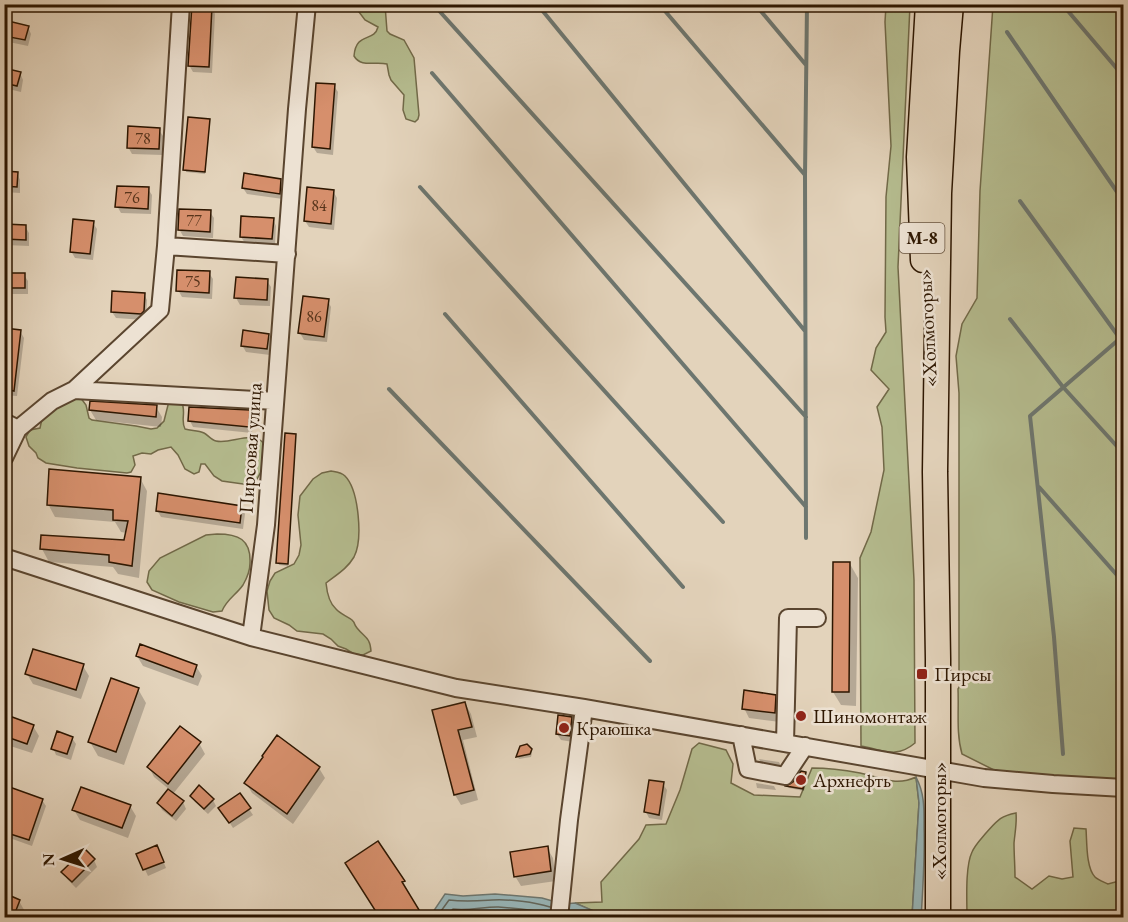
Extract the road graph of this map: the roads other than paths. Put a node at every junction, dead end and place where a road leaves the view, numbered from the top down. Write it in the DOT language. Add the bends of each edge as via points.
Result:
graph roads {
  1 [pos="181,4"];
  2 [pos="307,4"];
  3 [pos="928,4"];
  4 [pos="951,4"];
  5 [pos="166,246"];
  6 [pos="287,254"];
  7 [pos="74,390"];
  8 [pos="275,401"];
  9 [pos="11,426"];
  10 [pos="4,458"];
  11 [pos="935,472"];
  12 [pos="4,557"];
  13 [pos="817,618"];
  14 [pos="250,637"];
  15 [pos="584,708"];
  16 [pos="741,735"];
  17 [pos="785,742"];
  18 [pos="805,746"];
  19 [pos="939,769"];
  20 [pos="1124,788"];
  21 [pos="559,918"];
  22 [pos="938,918"];
  1 -- 5 [label="street"];
  2 -- 6 [label="street, Пирсовая улица"];
  3 -- 11 [label="highway, «Холмогоры» / М-8" via="919,157"];
  4 -- 11 [label="highway, «Холмогоры» / М-8" via="939,193"];
  5 -- 6 [label="street"];
  5 -- 7 [label="street" via="159,310"];
  6 -- 8 [label="street, Пирсовая улица"];
  7 -- 8 [label="street"];
  7 -- 9 [label="street"];
  8 -- 14 [label="street, Пирсовая улица" via="266,525"];
  9 -- 10 [label="street"];
  11 -- 19 [label="highway, «Холмогоры» / М-8"];
  12 -- 14 [label="street"];
  13 -- 17 [label="street" via="788,618"];
  14 -- 15 [label="street" via="456,688"];
  15 -- 16 [label="street"];
  15 -- 21 [label="street"];
  16 -- 17 [label="street"];
  16 -- 18 [label="street" via="748,769 784,776"];
  17 -- 18 [label="street"];
  18 -- 19 [label="street"];
  19 -- 20 [label="street" via="984,778"];
  19 -- 22 [label="highway, «Холмогоры»"];
}
